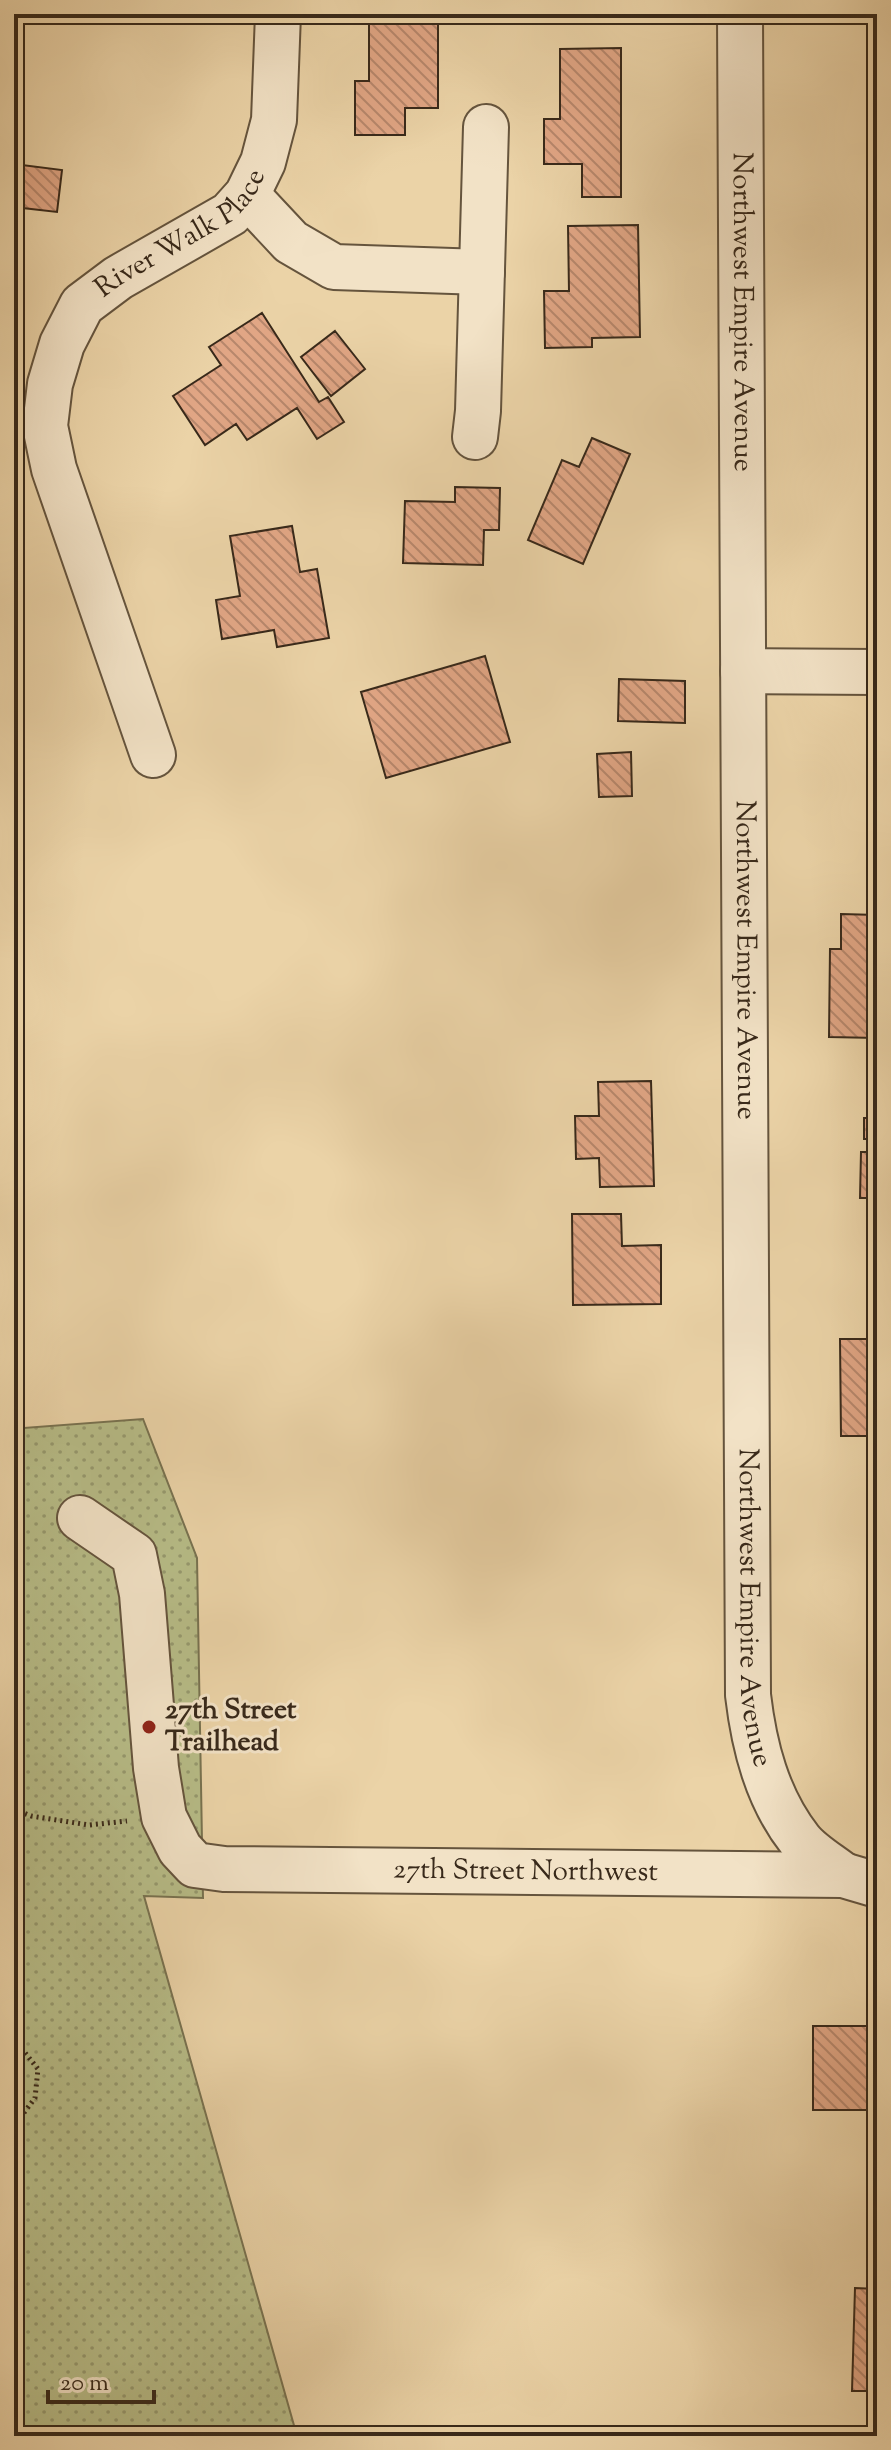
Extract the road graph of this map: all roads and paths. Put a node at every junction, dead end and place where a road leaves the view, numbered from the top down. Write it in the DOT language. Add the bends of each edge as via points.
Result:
graph roads {
  1 [pos="278,14"];
  2 [pos="740,14"];
  3 [pos="486,127"];
  4 [pos="247,195"];
  5 [pos="482,272"];
  6 [pos="475,437"];
  7 [pos="743,671"];
  8 [pos="877,672"];
  9 [pos="153,755"];
  10 [pos="80,1518"];
  11 [pos="14,1809"];
  12 [pos="172,1833"];
  13 [pos="860,1880"];
  14 [pos="14,2039"];
  15 [pos="14,2126"];
  1 -- 4 [label="street, River Walk Place" via="274,120"];
  2 -- 7 [label="street, Northwest Empire Avenue"];
  3 -- 5 [label="street"];
  4 -- 5 [label="street" via="291,242 334,267"];
  4 -- 9 [label="street, River Walk Place" via="230,214 118,278 82,305 50,384 45,426 54,469"];
  5 -- 6 [label="street"];
  7 -- 8 [label="street"];
  7 -- 13 [label="street, Northwest Empire Avenue" via="748,1695 762,1767 777,1805 801,1842"];
  10 -- 12 [label="street" via="134,1555 156,1768"];
  11 -- 12 [label="path" via="89,1825"];
  12 -- 13 [label="street, 27th Street Northwest" via="195,1865 224,1869"];
  14 -- 15 [label="path" via="38,2069 35,2098"];
}
